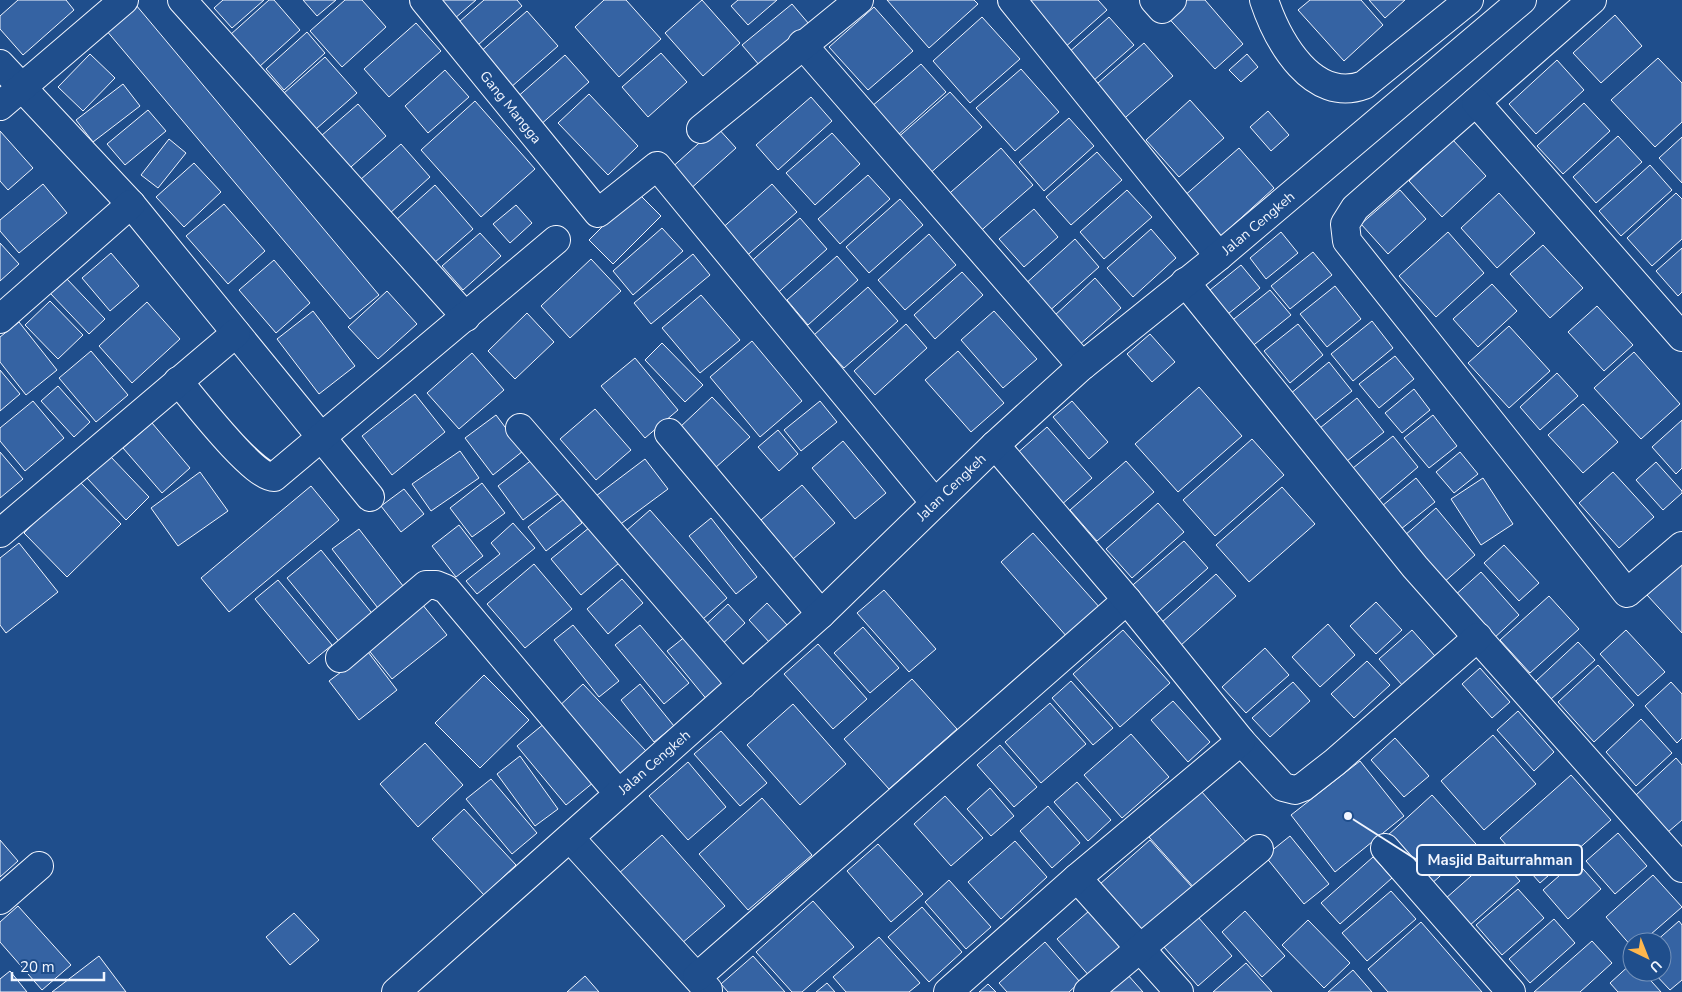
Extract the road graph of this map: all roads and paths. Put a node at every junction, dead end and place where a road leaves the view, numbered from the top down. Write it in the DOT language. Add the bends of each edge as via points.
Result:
graph roads {
  1 [pos="124,0"];
  2 [pos="182,0"];
  3 [pos="424,0"];
  4 [pos="1012,0"];
  5 [pos="1154,0"];
  6 [pos="1172,0"];
  7 [pos="1264,0"];
  8 [pos="1468,0"];
  9 [pos="1522,0"];
  10 [pos="1592,0"];
  11 [pos="842,5"];
  12 [pos="802,44"];
  13 [pos="0,64"];
  14 [pos="22,86"];
  15 [pos="1476,102"];
  16 [pos="0,106"];
  17 [pos="701,129"];
  18 [pos="131,204"];
  19 [pos="556,240"];
  20 [pos="1219,256"];
  21 [pos="1185,282"];
  22 [pos="466,317"];
  23 [pos="0,319"];
  24 [pos="236,333"];
  25 [pos="1682,337"];
  26 [pos="1082,366"];
  27 [pos="178,381"];
  28 [pos="520,428"];
  29 [pos="669,432"];
  30 [pos="321,436"];
  31 [pos="995,445"];
  32 [pos="370,497"];
  33 [pos="935,503"];
  34 [pos="0,533"];
  35 [pos="1682,546"];
  36 [pos="1127,600"];
  37 [pos="822,614"];
  38 [pos="1478,637"];
  39 [pos="340,658"];
  40 [pos="742,685"];
  41 [pos="1241,741"];
  42 [pos="618,793"];
  43 [pos="570,838"];
  44 [pos="1386,848"];
  45 [pos="1259,849"];
  46 [pos="39,866"];
  47 [pos="1682,868"];
  48 [pos="1077,878"];
  49 [pos="0,900"];
  50 [pos="1139,948"];
  51 [pos="703,985"];
  52 [pos="396,992"];
  53 [pos="948,992"];
  54 [pos="1088,992"];
  55 [pos="1179,992"];
  56 [pos="1511,992"];
  1 -- 14 [label="street"];
  2 -- 22 [label="street"];
  3 -- 33 [label="street, Gang Mangga" via="598,213 657,166"];
  4 -- 20 [label="street"];
  5 -- 6 [label="street" via="1162,9"];
  7 -- 8 [label="street" via="1282,40 1300,65 1327,86 1341,90 1364,85"];
  9 -- 20 [label="street, Jalan Cengkeh"];
  10 -- 15 [label="street"];
  11 -- 12 [label="street"];
  12 -- 17 [label="street"];
  12 -- 26 [label="street"];
  13 -- 14 [label="street"];
  14 -- 16 [label="street"];
  14 -- 18 [label="street"];
  15 -- 25 [label="street"];
  15 -- 35 [label="street" via="1355,208 1345,224 1347,241 1627,593"];
  18 -- 23 [label="street"];
  18 -- 24 [label="street"];
  19 -- 22 [label="street"];
  20 -- 21 [label="street, Jalan Cengkeh"];
  21 -- 26 [label="street, Jalan Cengkeh"];
  21 -- 38 [label="street" via="1348,486"];
  22 -- 30 [label="street"];
  24 -- 27 [label="street"];
  24 -- 30 [label="street"];
  26 -- 31 [label="street, Jalan Cengkeh"];
  27 -- 30 [label="street" via="231,444 264,476 280,473"];
  27 -- 34 [label="street"];
  28 -- 40 [label="street"];
  29 -- 37 [label="street"];
  30 -- 32 [label="street"];
  31 -- 33 [label="street, Jalan Cengkeh"];
  31 -- 36 [label="street"];
  33 -- 37 [label="street, Jalan Cengkeh"];
  36 -- 41 [label="street"];
  36 -- 51 [label="street"];
  37 -- 40 [label="street, Jalan Cengkeh"];
  38 -- 41 [label="street" via="1303,787 1290,790 1284,787"];
  38 -- 47 [label="street"];
  39 -- 42 [label="street" via="426,585 446,589"];
  40 -- 42 [label="street, Jalan Cengkeh"];
  41 -- 48 [label="street"];
  42 -- 43 [label="street, Jalan Cengkeh"];
  43 -- 51 [label="street"];
  43 -- 52 [label="street, Jalan Cengkeh"];
  44 -- 56 [label="street"];
  45 -- 50 [label="street"];
  46 -- 49 [label="street"];
  48 -- 50 [label="street"];
  48 -- 53 [label="street"];
  50 -- 54 [label="street"];
  50 -- 55 [label="street"];
}
